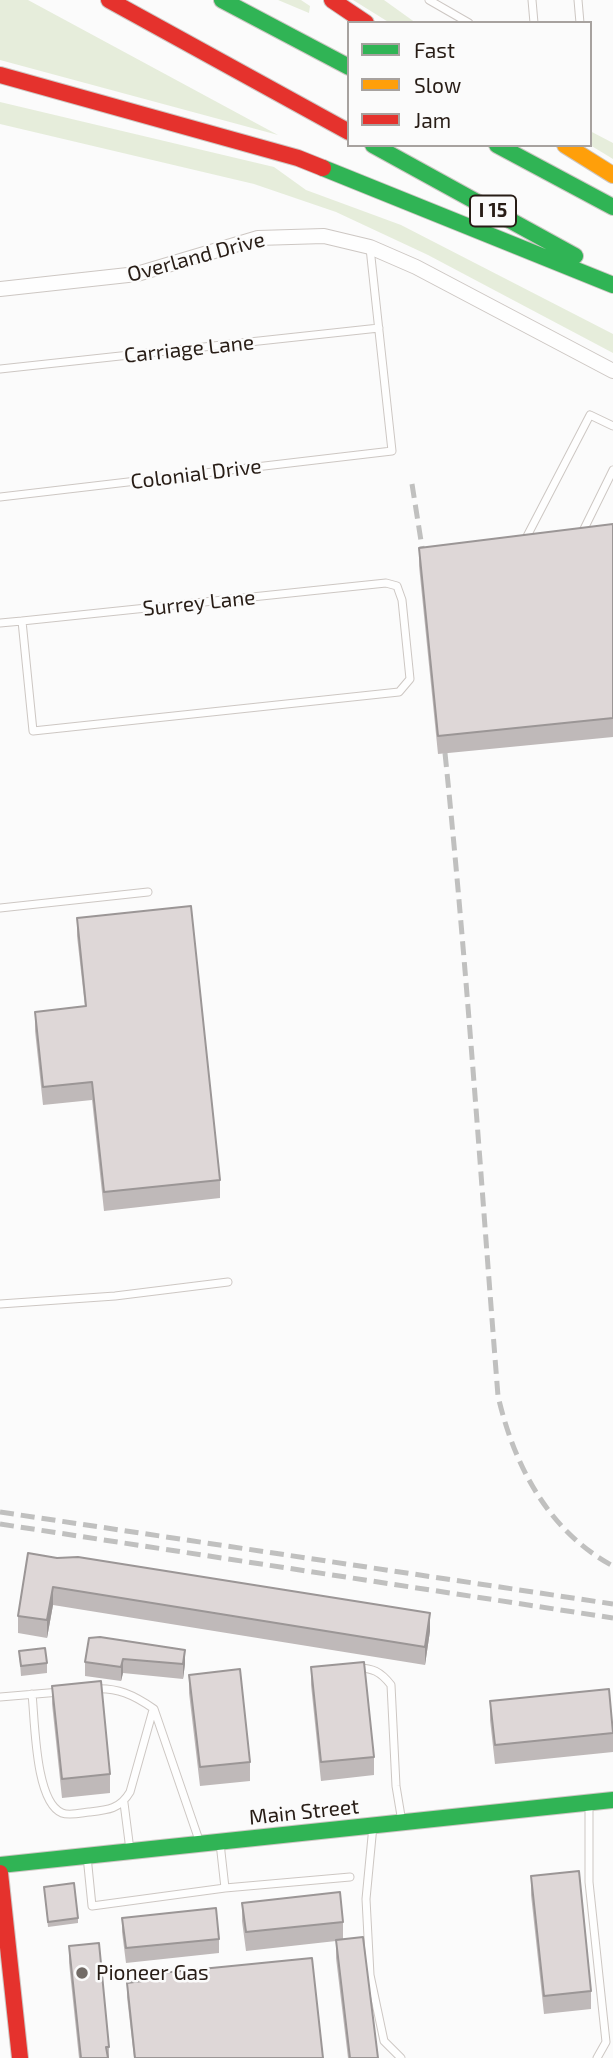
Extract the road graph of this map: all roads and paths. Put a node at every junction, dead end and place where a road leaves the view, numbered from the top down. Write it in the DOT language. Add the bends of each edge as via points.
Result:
graph roads {
  1 [pos="108,0"];
  2 [pos="222,0"];
  3 [pos="332,0"];
  4 [pos="429,0"];
  5 [pos="532,0"];
  6 [pos="578,0"];
  7 [pos="363,21"];
  8 [pos="466,21"];
  9 [pos="534,21"];
  10 [pos="580,21"];
  11 [pos="347,66"];
  12 [pos="0,75"];
  13 [pos="347,131"];
  14 [pos="377,147"];
  15 [pos="501,147"];
  16 [pos="568,147"];
  17 [pos="613,175"];
  18 [pos="613,207"];
  19 [pos="370,247"];
  20 [pos="613,277"];
  21 [pos="613,285"];
  22 [pos="0,289"];
  23 [pos="379,328"];
  24 [pos="0,369"];
  25 [pos="613,371"];
  26 [pos="613,426"];
  27 [pos="612,474"];
  28 [pos="0,497"];
  29 [pos="570,534"];
  30 [pos="536,540"];
  31 [pos="22,621"];
  32 [pos="0,623"];
  33 [pos="148,892"];
  34 [pos="0,908"];
  35 [pos="228,1282"];
  36 [pos="0,1304"];
  37 [pos="344,1668"];
  38 [pos="81,1690"];
  39 [pos="69,1691"];
  40 [pos="32,1694"];
  41 [pos="0,1697"];
  42 [pos="154,1709"];
  43 [pos="613,1800"];
  44 [pos="124,1803"];
  45 [pos="589,1803"];
  46 [pos="402,1822"];
  47 [pos="373,1825"];
  48 [pos="220,1842"];
  49 [pos="201,1844"];
  50 [pos="130,1851"];
  51 [pos="87,1856"];
  52 [pos="0,1865"];
  53 [pos="0,1873"];
  54 [pos="350,1877"];
  55 [pos="225,1888"];
  56 [pos="20,2058"];
  57 [pos="401,2058"];
  58 [pos="597,2058"];
  1 -- 13 [label="main road"];
  2 -- 11 [label="main road"];
  3 -- 7 [label="main road"];
  4 -- 8 [label="lane"];
  5 -- 9 [label="lane"];
  6 -- 10 [label="lane"];
  12 -- 21 [label="main road" via="298,158"];
  14 -- 20 [label="main road, I 15"];
  15 -- 18 [label="main road"];
  16 -- 17 [label="main road"];
  19 -- 22 [label="street, Overland Drive" via="324,236 281,235 137,274"];
  19 -- 23 [label="lane"];
  19 -- 25 [label="street, Overland Drive" via="439,278"];
  23 -- 24 [label="lane, Carriage Lane"];
  23 -- 28 [label="lane, Colonial Drive" via="392,451"];
  26 -- 30 [label="lane" via="590,415 524,542"];
  27 -- 29 [label="lane" via="582,533"];
  31 -- 31 [label="lane, Surrey Lane" via="33,731 399,692 408,685 410,672 402,600 397,586 386,583"];
  31 -- 32 [label="lane, Surrey Lane"];
  33 -- 34 [label="lane"];
  35 -- 36 [label="lane"];
  37 -- 46 [label="lane" via="368,1667 383,1674 391,1685"];
  38 -- 42 [label="lane" via="106,1688 135,1695"];
  39 -- 40 [label="lane"];
  40 -- 41 [label="lane"];
  40 -- 44 [label="lane" via="43,1789 52,1807 64,1815 112,1810"];
  42 -- 44 [label="lane"];
  42 -- 49 [label="lane"];
  43 -- 45 [label="main road, Main Street"];
  44 -- 50 [label="lane"];
  45 -- 46 [label="main road, Main Street"];
  45 -- 58 [label="lane" via="589,1882 606,2042"];
  46 -- 47 [label="main road, Main Street"];
  47 -- 48 [label="main road, Main Street"];
  47 -- 57 [label="lane" via="366,1899 370,1975 384,2041"];
  48 -- 49 [label="main road, Main Street"];
  48 -- 55 [label="lane"];
  49 -- 50 [label="main road, Main Street"];
  50 -- 51 [label="main road, Main Street"];
  51 -- 52 [label="main road, Main Street"];
  51 -- 55 [label="lane" via="92,1906"];
  53 -- 56 [label="main road"];
  54 -- 55 [label="lane"];
}
